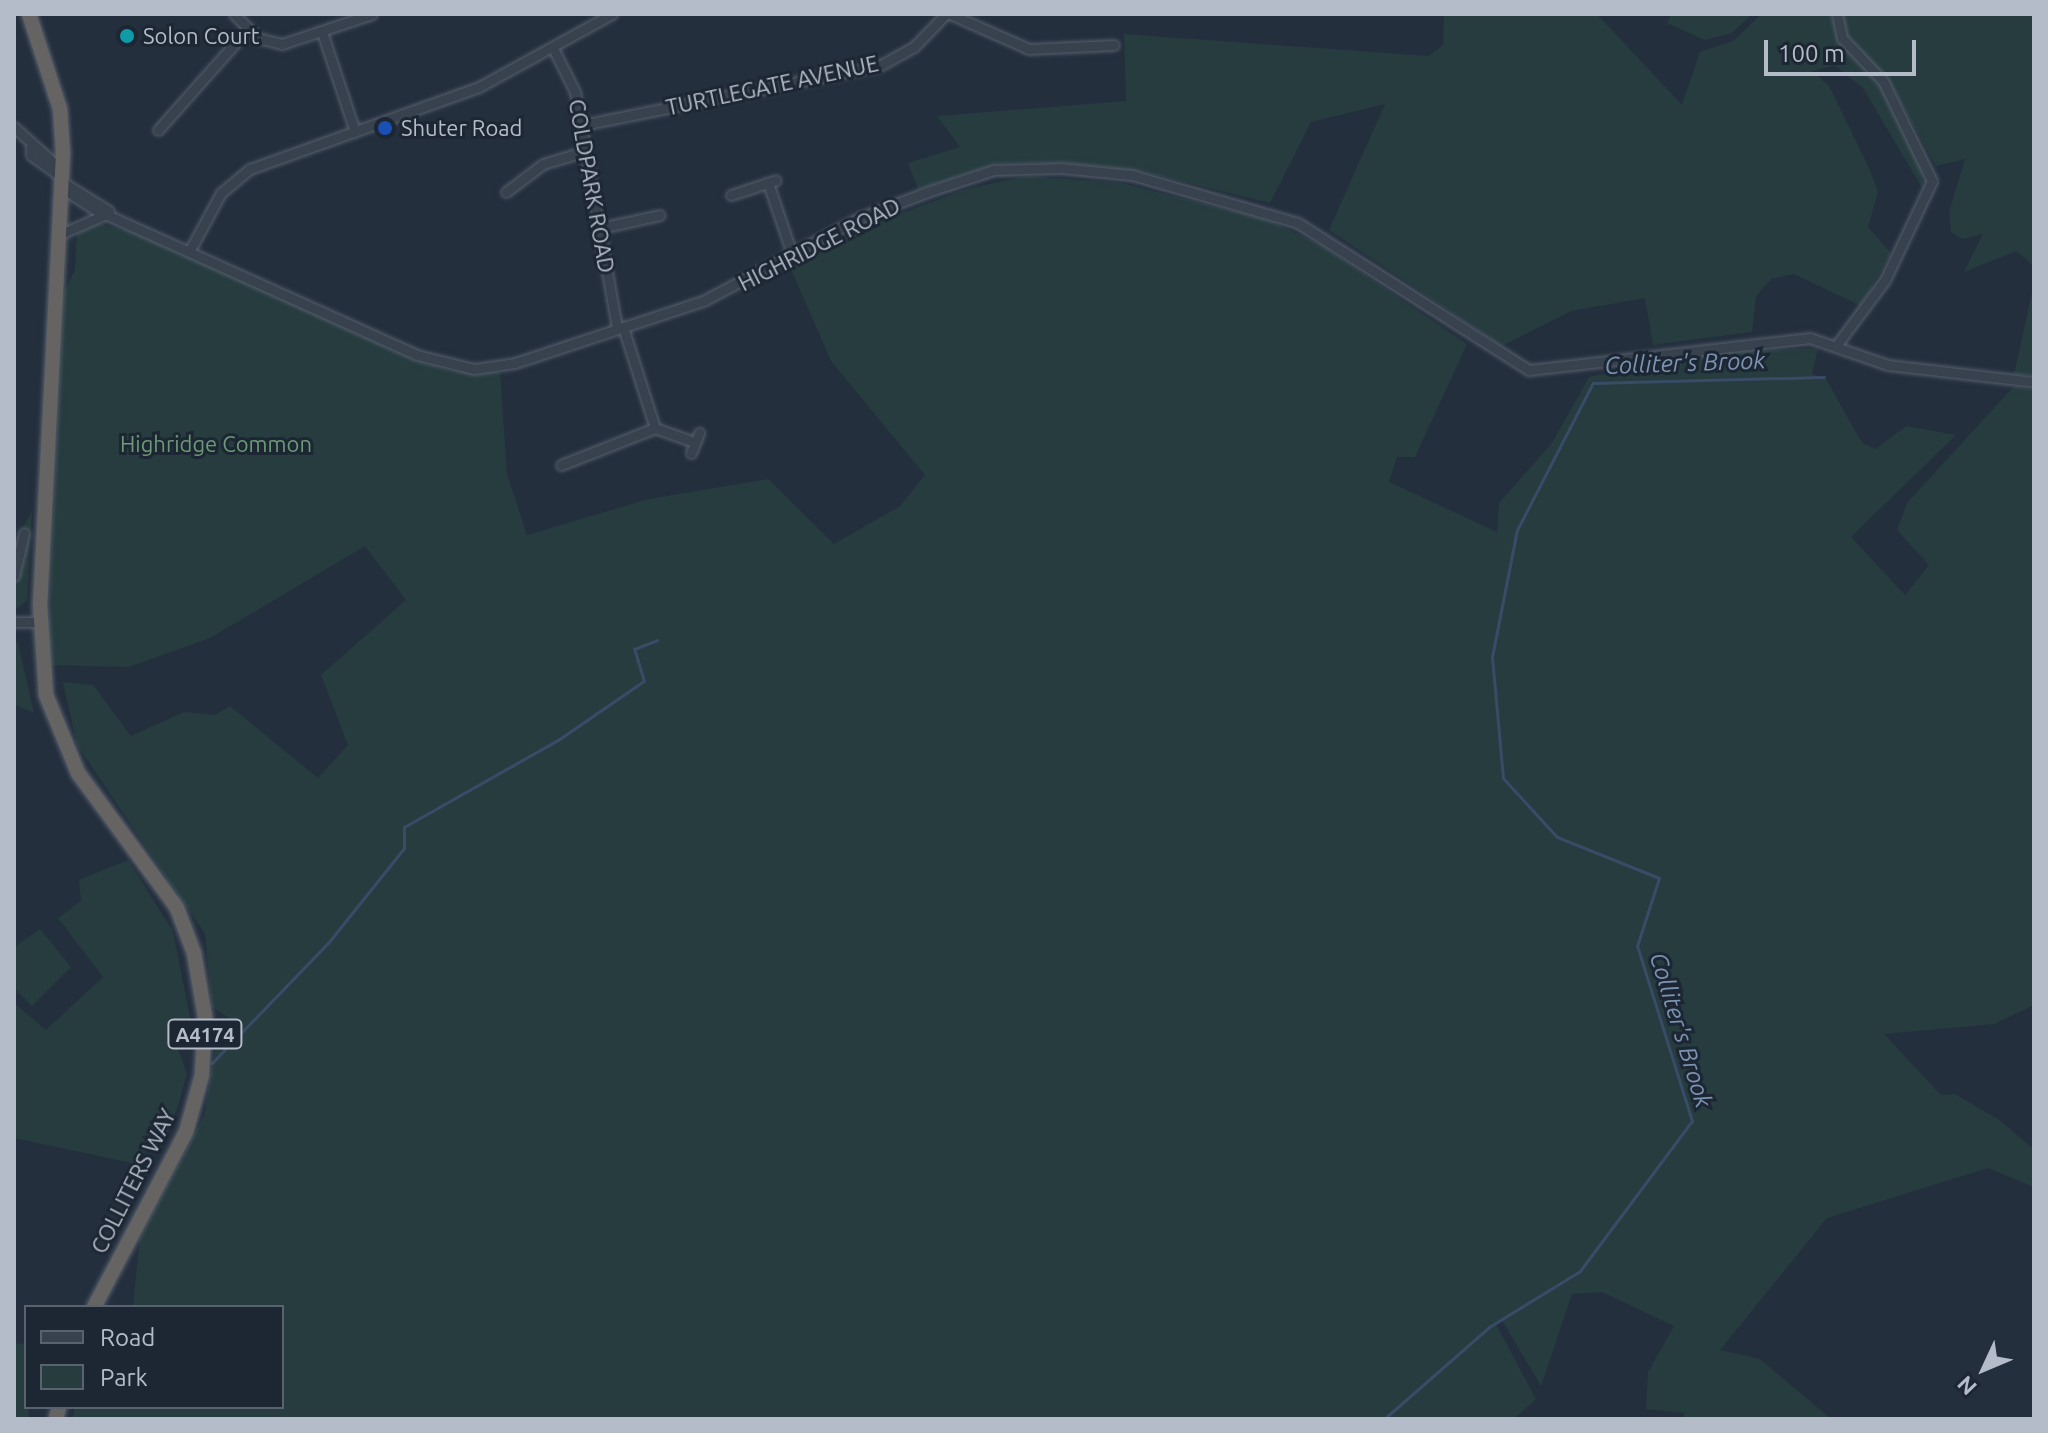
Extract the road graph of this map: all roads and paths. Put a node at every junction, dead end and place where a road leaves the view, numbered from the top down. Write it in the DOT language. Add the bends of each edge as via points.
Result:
graph roads {
  1 [pos="29,14"];
  2 [pos="234,14"];
  3 [pos="372,14"];
  4 [pos="612,14"];
  5 [pos="948,14"];
  6 [pos="1837,14"];
  7 [pos="246,31"];
  8 [pos="322,32"];
  9 [pos="1114,45"];
  10 [pos="553,48"];
  11 [pos="582,125"];
  12 [pos="14,127"];
  13 [pos="158,130"];
  14 [pos="355,132"];
  15 [pos="586,151"];
  16 [pos="60,178"];
  17 [pos="506,192"];
  18 [pos="731,195"];
  19 [pos="111,212"];
  20 [pos="660,215"];
  21 [pos="600,228"];
  22 [pos="63,233"];
  23 [pos="190,250"];
  24 [pos="792,254"];
  25 [pos="620,327"];
  26 [pos="1838,343"];
  27 [pos="2034,382"];
  28 [pos="655,428"];
  29 [pos="694,443"];
  30 [pos="561,465"];
  31 [pos="24,533"];
  32 [pos="14,576"];
  33 [pos="14,622"];
  34 [pos="40,622"];
  35 [pos="95,1305"];
  1 -- 16 [label="highway, A4174" via="60,109"];
  2 -- 7 [label="street"];
  3 -- 8 [label="street"];
  4 -- 10 [label="street"];
  5 -- 9 [label="street" via="1029,49"];
  5 -- 11 [label="street, TURTLEGATE AVENUE" via="914,47 881,65"];
  6 -- 26 [label="street" via="1842,38 1883,81 1932,181 1885,280"];
  7 -- 8 [label="street" via="282,44"];
  7 -- 13 [label="street"];
  8 -- 14 [label="street"];
  10 -- 11 [label="street, COLDPARK ROAD"];
  10 -- 14 [label="street" via="479,87"];
  11 -- 15 [label="street, COLDPARK ROAD"];
  12 -- 16 [label="street, HIGHRIDGE ROAD" via="31,146 31,155"];
  14 -- 23 [label="street" via="242,174 221,193"];
  15 -- 17 [label="street" via="543,164"];
  15 -- 21 [label="street, COLDPARK ROAD"];
  16 -- 19 [label="street, HIGHRIDGE ROAD"];
  16 -- 22 [label="highway, A4174"];
  18 -- 24 [label="street" via="772,182"];
  19 -- 22 [label="street" via="82,218"];
  19 -- 23 [label="street, HIGHRIDGE ROAD"];
  20 -- 21 [label="street"];
  21 -- 25 [label="street, COLDPARK ROAD"];
  22 -- 34 [label="highway, A4174"];
  23 -- 25 [label="street, HIGHRIDGE ROAD" via="417,355 457,366 503,366"];
  24 -- 25 [label="street, HIGHRIDGE ROAD" via="705,300"];
  24 -- 26 [label="street, HIGHRIDGE ROAD" via="859,218 971,177 1061,168 1132,175 1298,223 1529,370 1564,371 1715,343"];
  25 -- 28 [label="street, COLDPARK ROAD"];
  26 -- 27 [label="street, HIGHRIDGE ROAD" via="1888,365"];
  28 -- 29 [label="street"];
  28 -- 30 [label="street"];
  31 -- 32 [label="street"];
  33 -- 34 [label="street"];
  34 -- 35 [label="highway, COLLITERS WAY / A4174" via="46,695 78,773 177,908 194,953 205,1017 202,1075 186,1132"];
}
